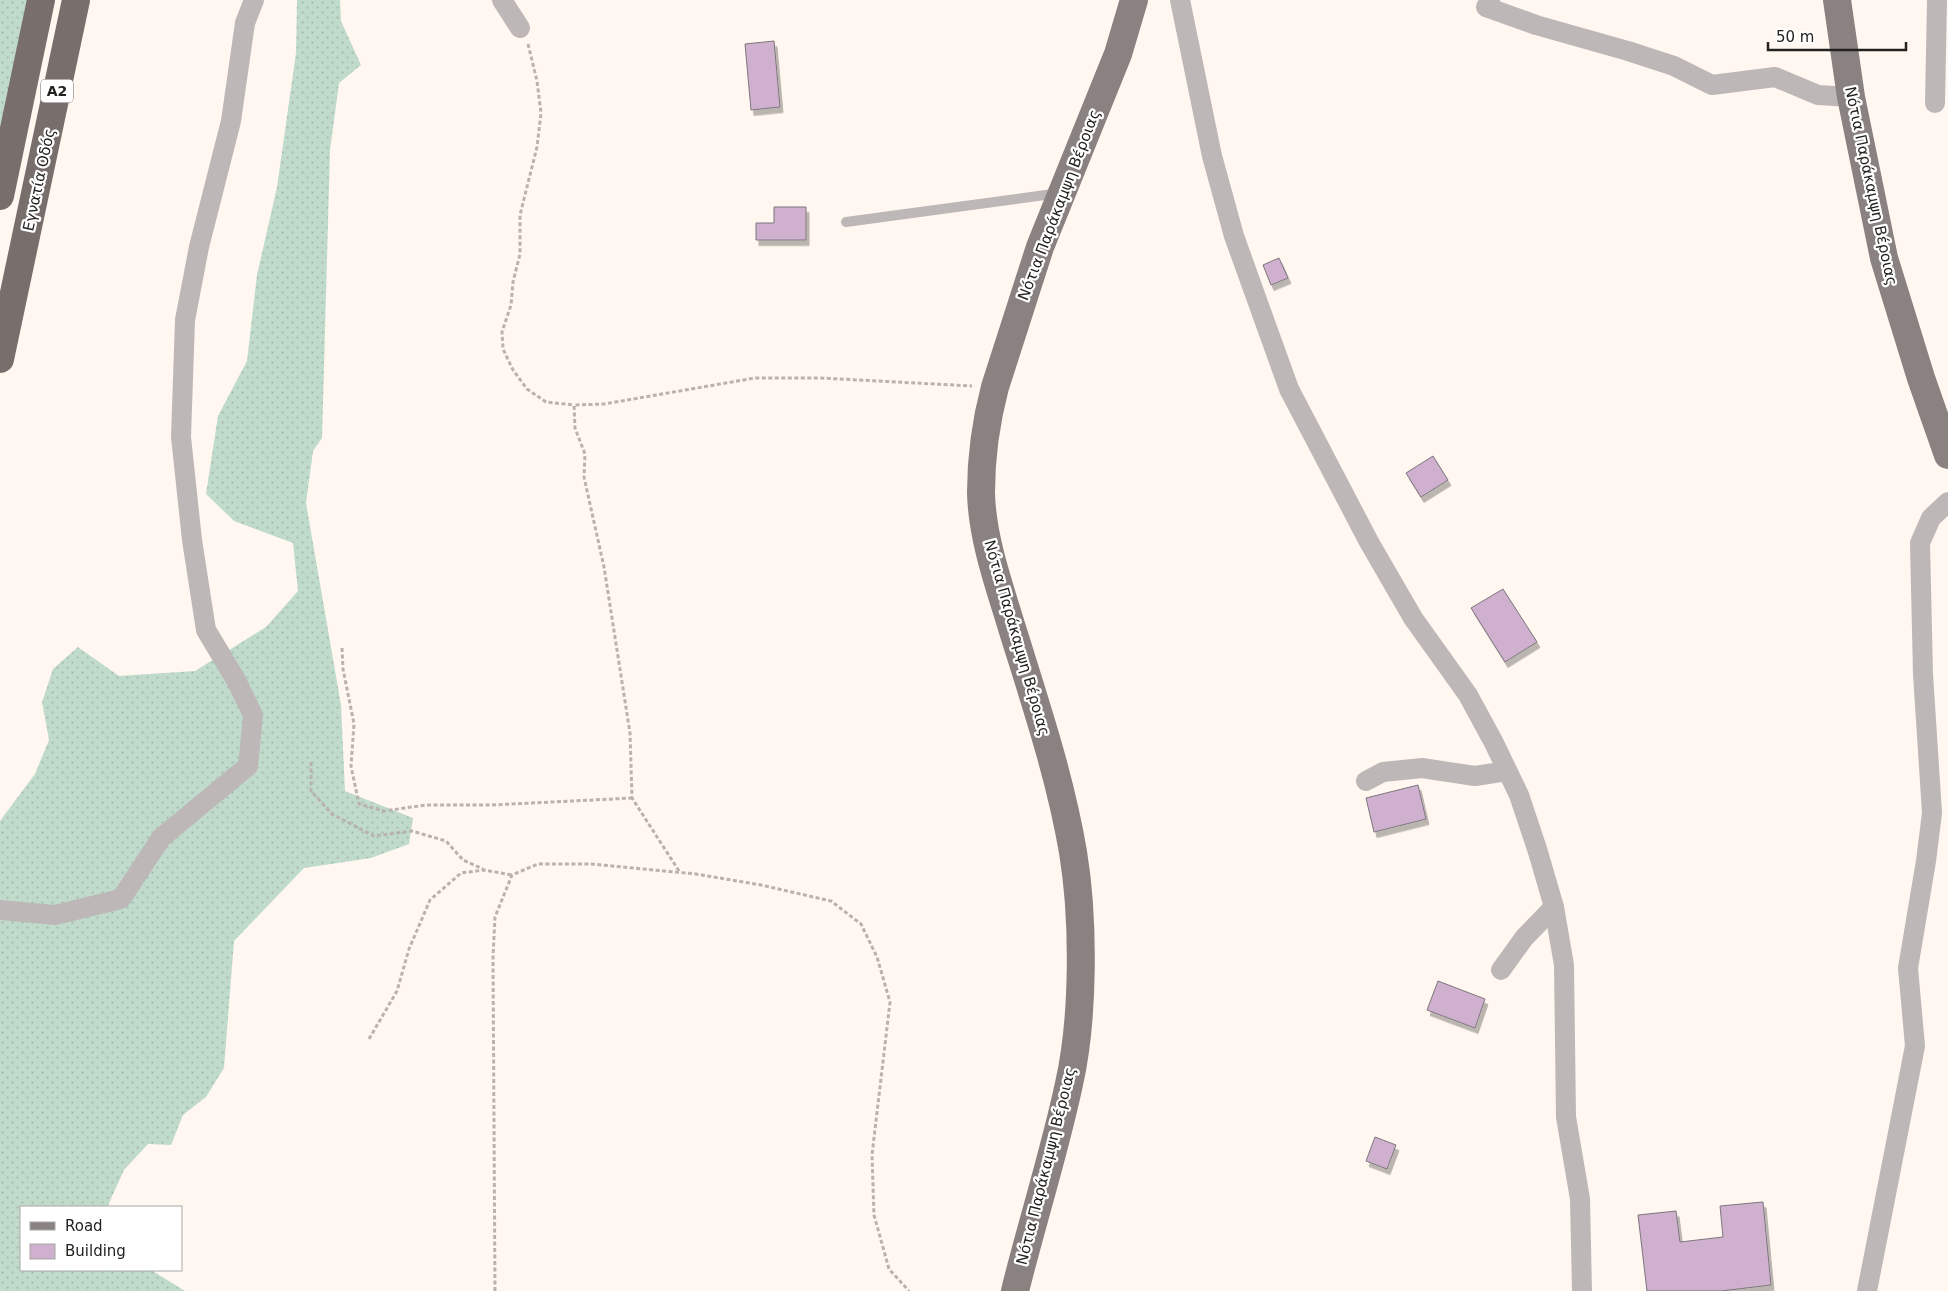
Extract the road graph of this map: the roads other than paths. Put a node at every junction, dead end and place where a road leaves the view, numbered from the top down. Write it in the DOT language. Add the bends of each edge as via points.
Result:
graph roads {
  1 [pos="41,0"];
  2 [pos="76,0"];
  3 [pos="254,0"];
  4 [pos="502,0"];
  5 [pos="1134,0"];
  6 [pos="1180,0"];
  7 [pos="1490,0"];
  8 [pos="1837,0"];
  9 [pos="1937,0"];
  10 [pos="520,28"];
  11 [pos="1851,97"];
  12 [pos="1935,103"];
  13 [pos="1061,193"];
  14 [pos="0,196"];
  15 [pos="846,222"];
  16 [pos="0,359"];
  17 [pos="1948,455"];
  18 [pos="1948,502"];
  19 [pos="1507,771"];
  20 [pos="1366,781"];
  21 [pos="1554,907"];
  22 [pos="0,910"];
  23 [pos="1501,970"];
  24 [pos="1015,1291"];
  25 [pos="1582,1291"];
  26 [pos="1867,1291"];
  1 -- 14 [label="highway, Α2"];
  2 -- 16 [label="highway, Εγνατία Οδός / Α2"];
  3 -- 22 [label="street" via="245,23 231,121 199,247 185,320 181,437 206,630 253,715 248,766 161,838 121,899 54,915"];
  4 -- 10 [label="street"];
  5 -- 13 [label="main road, Νότια Παράκαμψη Βέροιας" via="1118,54"];
  6 -- 19 [label="street" via="1212,156 1229,218 1289,390 1369,542 1413,618 1468,696"];
  7 -- 11 [label="street" via="1486,7 1674,66 1712,85 1775,76 1818,95"];
  8 -- 11 [label="main road, Νότια Παράκαμψη Βέροιας"];
  9 -- 12 [label="street"];
  11 -- 17 [label="main road, Νότια Παράκαμψη Βέροιας" via="1884,258"];
  13 -- 15 [label="lane"];
  13 -- 24 [label="main road, Νότια Παράκαμψη Βέροιας" via="995,387 982,457 981,494 986,532 1056,772 1073,854 1081,945 1070,1082"];
  18 -- 26 [label="street" via="1931,518 1920,544 1923,674 1932,813 1908,968 1915,1046"];
  19 -- 20 [label="street" via="1475,776 1422,768 1383,772"];
  19 -- 21 [label="street" via="1518,795"];
  21 -- 23 [label="street" via="1524,938"];
  21 -- 25 [label="street" via="1564,965 1566,1117 1580,1199"];
}
